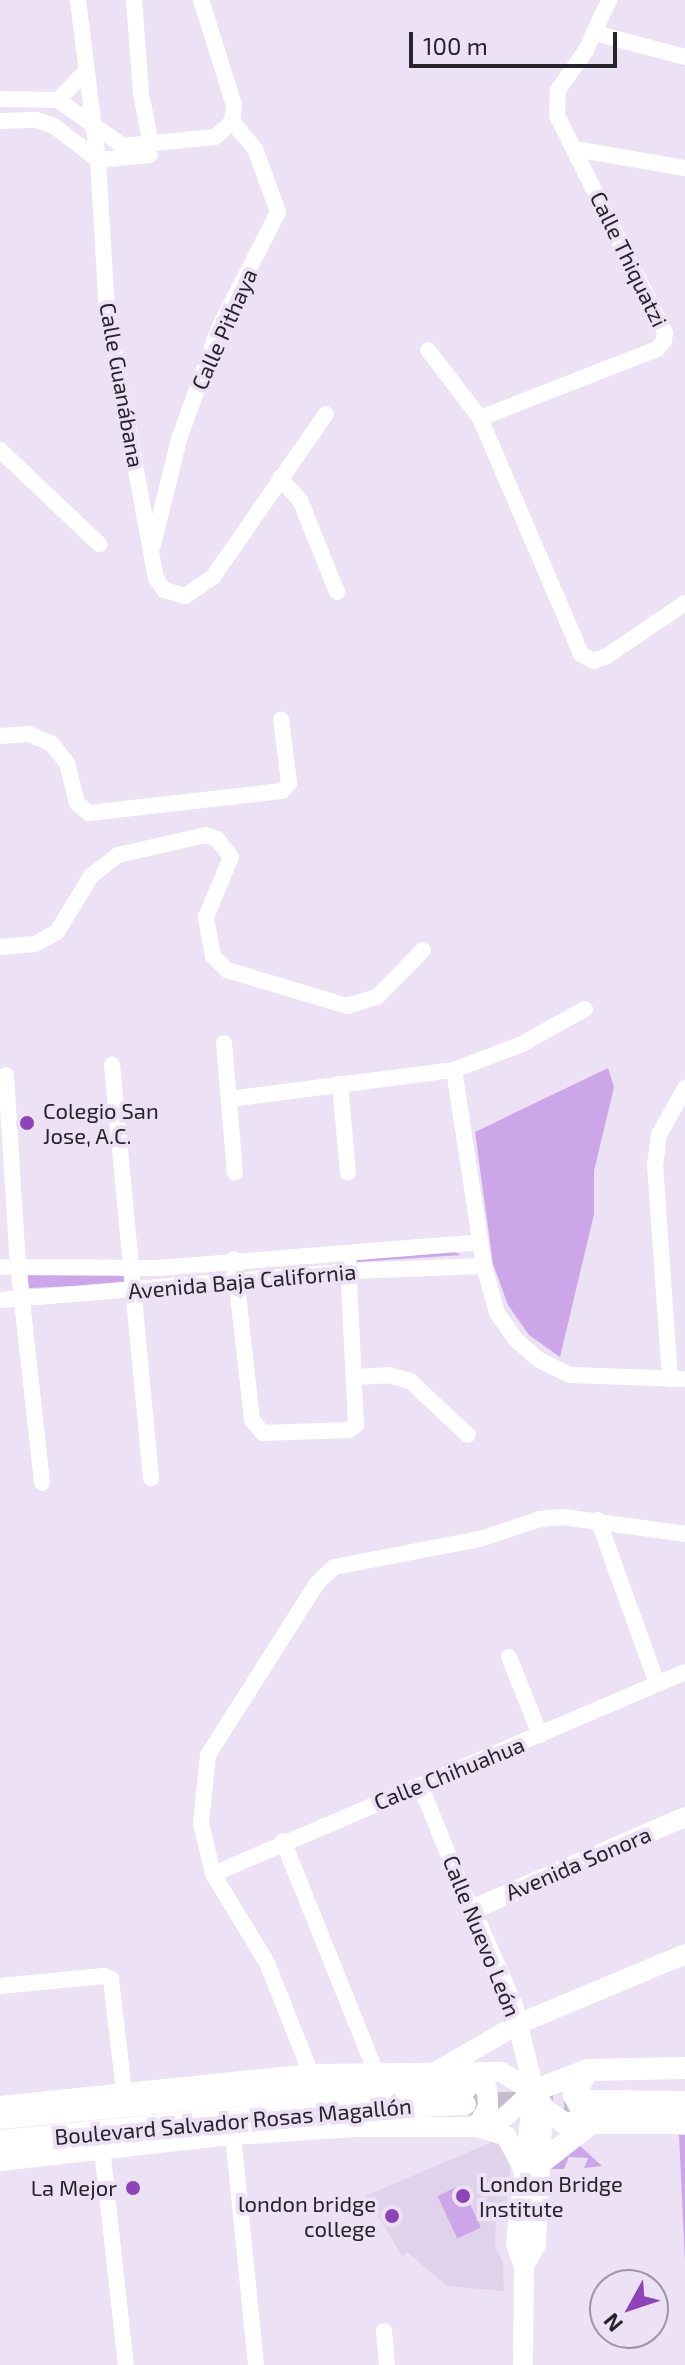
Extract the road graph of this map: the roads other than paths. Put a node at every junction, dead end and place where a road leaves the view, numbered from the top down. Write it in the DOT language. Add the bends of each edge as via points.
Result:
graph roads {
  1 [pos="78,0"];
  2 [pos="134,0"];
  3 [pos="201,0"];
  4 [pos="609,0"];
  5 [pos="595,33"];
  6 [pos="685,57"];
  7 [pos="84,73"];
  8 [pos="0,99"];
  9 [pos="58,100"];
  10 [pos="0,121"];
  11 [pos="232,122"];
  12 [pos="94,128"];
  13 [pos="182,141"];
  14 [pos="151,144"];
  15 [pos="575,149"];
  16 [pos="98,160"];
  17 [pos="685,168"];
  18 [pos="428,350"];
  19 [pos="326,414"];
  20 [pos="480,418"];
  21 [pos="0,450"];
  22 [pos="280,478"];
  23 [pos="99,544"];
  24 [pos="152,550"];
  25 [pos="337,592"];
  26 [pos="685,603"];
  27 [pos="281,719"];
  28 [pos="0,736"];
  29 [pos="0,947"];
  30 [pos="423,950"];
  31 [pos="585,1009"];
  32 [pos="224,1043"];
  33 [pos="112,1065"];
  34 [pos="454,1070"];
  35 [pos="6,1075"];
  36 [pos="340,1084"];
  37 [pos="685,1088"];
  38 [pos="230,1099"];
  39 [pos="235,1173"];
  40 [pos="348,1173"];
  41 [pos="479,1242"];
  42 [pos="346,1250"];
  43 [pos="234,1259"];
  44 [pos="18,1265"];
  45 [pos="484,1266"];
  46 [pos="0,1267"];
  47 [pos="129,1268"];
  48 [pos="350,1271"];
  49 [pos="235,1283"];
  50 [pos="132,1291"];
  51 [pos="23,1298"];
  52 [pos="0,1300"];
  53 [pos="356,1377"];
  54 [pos="677,1379"];
  55 [pos="468,1435"];
  56 [pos="151,1478"];
  57 [pos="42,1483"];
  58 [pos="598,1520"];
  59 [pos="685,1534"];
  60 [pos="509,1657"];
  61 [pos="685,1672"];
  62 [pos="657,1683"];
  63 [pos="540,1735"];
  64 [pos="420,1785"];
  65 [pos="685,1817"];
  66 [pos="283,1841"];
  67 [pos="213,1874"];
  68 [pos="471,1910"];
  69 [pos="685,1954"];
  70 [pos="0,1986"];
  71 [pos="518,2024"];
  72 [pos="685,2068"];
  73 [pos="433,2073"];
  74 [pos="311,2074"];
  75 [pos="377,2075"];
  76 [pos="685,2082"];
  77 [pos="590,2086"];
  78 [pos="465,2088"];
  79 [pos="533,2091"];
  80 [pos="124,2092"];
  81 [pos="685,2102"];
  82 [pos="0,2106"];
  83 [pos="0,2118"];
  84 [pos="685,2123"];
  85 [pos="589,2125"];
  86 [pos="477,2127"];
  87 [pos="233,2135"];
  88 [pos="0,2141"];
  89 [pos="102,2149"];
  90 [pos="0,2161"];
  91 [pos="534,2166"];
  92 [pos="384,2331"];
  93 [pos="126,2365"];
  94 [pos="256,2365"];
  95 [pos="387,2365"];
  96 [pos="523,2365"];
  1 -- 7 [label="street, Calle Guanábana"];
  2 -- 14 [label="street"];
  3 -- 11 [label="street" via="234,105"];
  4 -- 5 [label="street, Calle Thiquatzi"];
  5 -- 6 [label="street"];
  5 -- 15 [label="street, Calle Thiquatzi" via="558,90 557,115"];
  7 -- 9 [label="street"];
  7 -- 12 [label="street, Calle Guanábana"];
  8 -- 9 [label="street"];
  9 -- 12 [label="street"];
  10 -- 16 [label="street" via="37,120 54,126"];
  11 -- 13 [label="street" via="215,137"];
  11 -- 24 [label="street, Calle Pithaya" via="255,149 278,212 239,285 205,367 179,439"];
  12 -- 14 [label="street" via="123,146"];
  12 -- 16 [label="street, Calle Guanábana"];
  13 -- 14 [label="street"];
  13 -- 16 [label="street" via="159,153"];
  15 -- 17 [label="street"];
  15 -- 20 [label="street, Calle Thiquatzi" via="665,333 664,341 657,349"];
  16 -- 24 [label="street, Calle Guanábana" via="107,312"];
  18 -- 20 [label="street"];
  19 -- 22 [label="street, Calle Guanábana"];
  20 -- 26 [label="street" via="581,654 593,661"];
  21 -- 23 [label="street"];
  22 -- 24 [label="street, Calle Guanábana" via="238,545 199,589 173,597 164,590"];
  22 -- 25 [label="street" via="300,500"];
  27 -- 28 [label="street" via="289,783 282,791 89,813 77,803 67,763 52,744 29,734"];
  29 -- 30 [label="street" via="35,944 57,932 91,876 118,855 206,835 217,839 231,857 206,917 213,956 227,970 347,1006 377,997"];
  31 -- 34 [label="street" via="522,1044"];
  32 -- 38 [label="street"];
  33 -- 47 [label="street"];
  34 -- 36 [label="street"];
  34 -- 41 [label="street"];
  35 -- 44 [label="street"];
  36 -- 38 [label="street"];
  36 -- 40 [label="street"];
  37 -- 54 [label="street" via="659,1135 655,1166"];
  38 -- 39 [label="street"];
  41 -- 42 [label="street, Avenida Baja California"];
  41 -- 45 [label="street"];
  42 -- 43 [label="street, Avenida Baja California"];
  42 -- 48 [label="street"];
  43 -- 47 [label="street, Avenida Baja California"];
  43 -- 49 [label="street"];
  44 -- 46 [label="street, Avenida Baja California"];
  44 -- 47 [label="street, Avenida Baja California"];
  44 -- 51 [label="street"];
  45 -- 48 [label="street, Avenida Baja California"];
  45 -- 54 [label="street" via="497,1313 539,1360 570,1375"];
  47 -- 50 [label="street"];
  48 -- 49 [label="street, Avenida Baja California"];
  48 -- 53 [label="street"];
  49 -- 50 [label="street, Avenida Baja California"];
  49 -- 53 [label="street" via="256,1429 349,1430 358,1418"];
  50 -- 51 [label="street, Avenida Baja California"];
  50 -- 56 [label="street"];
  51 -- 52 [label="street, Avenida Baja California"];
  51 -- 57 [label="street"];
  53 -- 55 [label="street" via="389,1375 410,1381"];
  58 -- 59 [label="street"];
  58 -- 62 [label="street"];
  58 -- 67 [label="street" via="540,1519 480,1539 373,1557 324,1574 208,1755 201,1823"];
  60 -- 63 [label="street"];
  61 -- 62 [label="street, Calle Chihuahua"];
  62 -- 63 [label="street, Calle Chihuahua"];
  63 -- 64 [label="street, Calle Chihuahua"];
  64 -- 66 [label="street, Calle Chihuahua"];
  64 -- 68 [label="street, Calle Nuevo León"];
  65 -- 68 [label="main road, Avenida Sonora"];
  66 -- 67 [label="street, Calle Chihuahua"];
  66 -- 75 [label="street"];
  67 -- 74 [label="street" via="267,1963"];
  68 -- 71 [label="main road, Calle Nuevo León"];
  69 -- 71 [label="main road"];
  70 -- 80 [label="street" via="111,1979"];
  71 -- 73 [label="main road"];
  71 -- 79 [label="main road, Calle Nuevo León"];
  72 -- 77 [label="highway"];
  73 -- 75 [label="main road"];
  73 -- 78 [label="main road"];
  74 -- 75 [label="main road"];
  74 -- 80 [label="main road"];
  76 -- 77 [label="highway"];
  77 -- 79 [label="highway"];
  77 -- 81 [label="highway"];
  77 -- 85 [label="highway" via="574,2095"];
  78 -- 79 [label="main road" via="513,2075"];
  78 -- 83 [label="highway, Boulevard Salvador Rosas Magallón" via="301,2089"];
  78 -- 86 [label="main road" via="487,2089 488,2107"];
  78 -- 88 [label="highway, Boulevard Salvador Rosas Magallón" via="301,2111"];
  79 -- 85 [label="highway" via="554,2118"];
  79 -- 86 [label="main road" via="499,2121"];
  79 -- 91 [label="main road, Calle Nuevo León" via="542,2124"];
  80 -- 82 [label="main road"];
  84 -- 85 [label="highway"];
  85 -- 91 [label="highway"];
  86 -- 87 [label="main road"];
  86 -- 91 [label="main road" via="506,2136"];
  87 -- 89 [label="main road"];
  87 -- 94 [label="street"];
  89 -- 90 [label="main road"];
  89 -- 93 [label="street"];
  91 -- 96 [label="main road, Calle Nuevo León" via="536,2244 524,2266"];
  92 -- 95 [label="street"];
}
